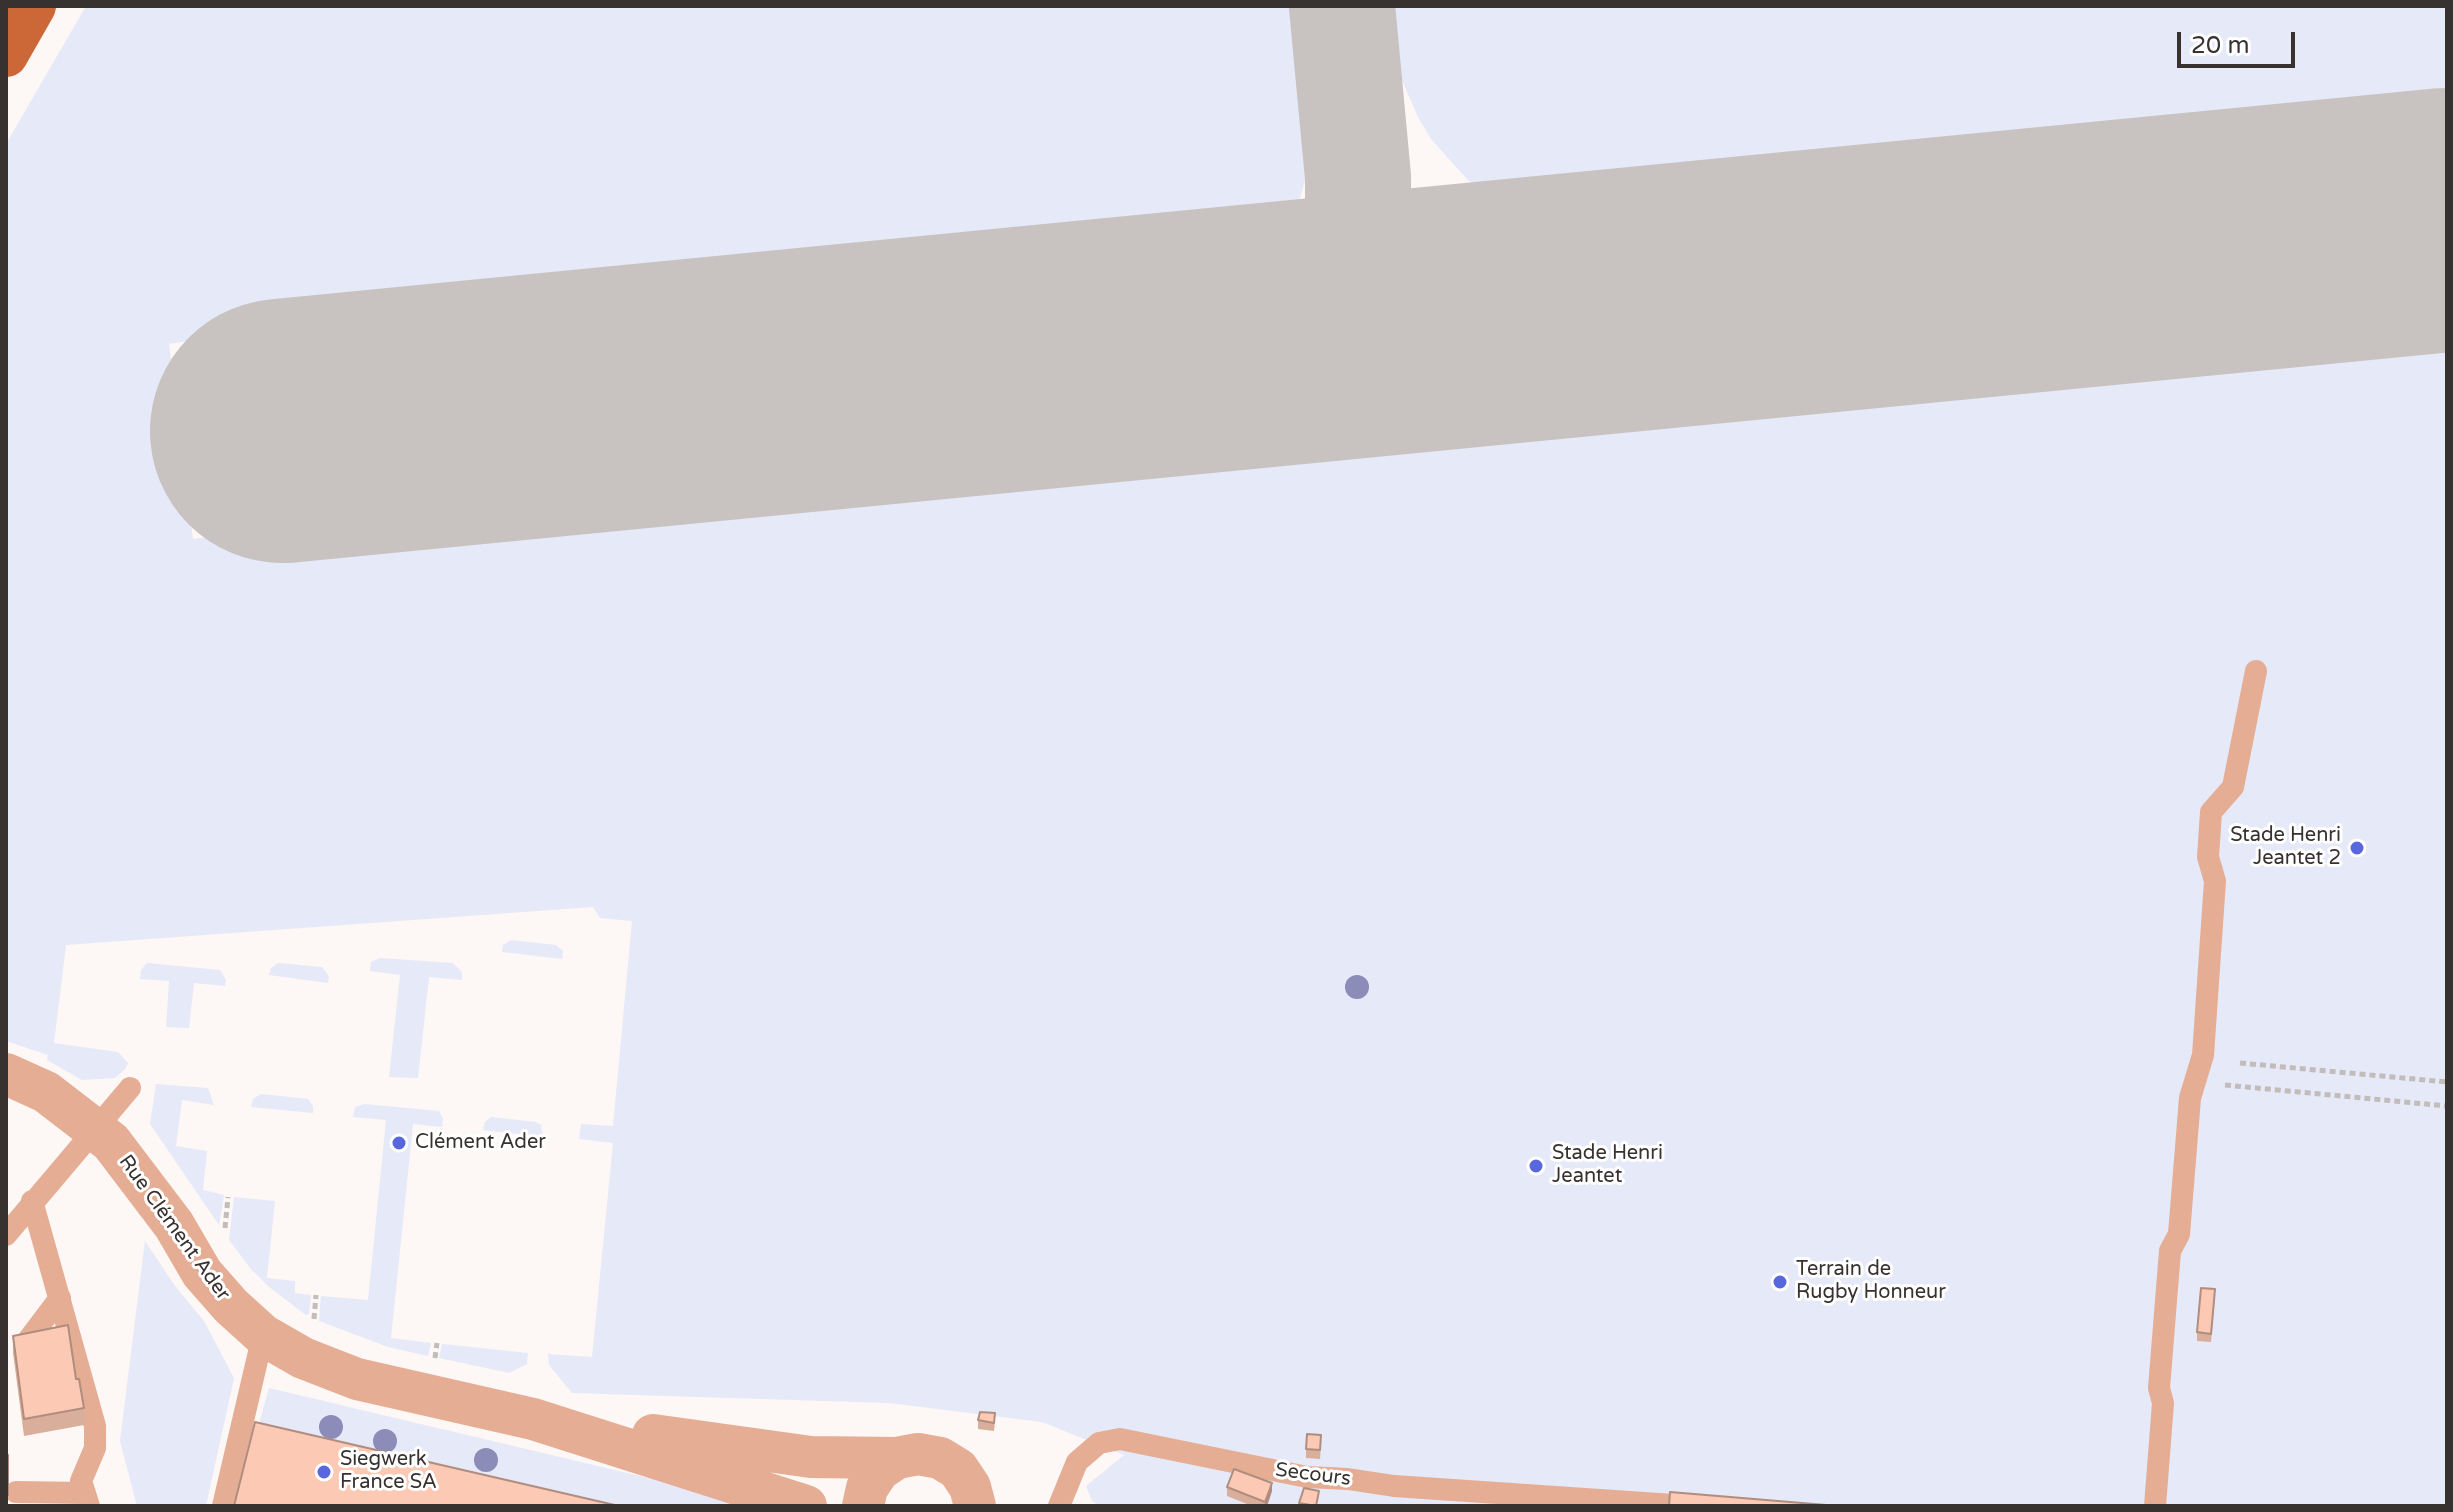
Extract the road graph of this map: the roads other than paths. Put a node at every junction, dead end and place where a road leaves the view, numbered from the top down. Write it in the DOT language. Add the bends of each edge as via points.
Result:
graph roads {
  1 [pos="34,6"];
  2 [pos="6,55"];
  3 [pos="2256,671"];
  4 [pos="6,1074"];
  5 [pos="130,1088"];
  6 [pos="95,1128"];
  7 [pos="32,1201"];
  8 [pos="6,1235"];
  9 [pos="60,1298"];
  10 [pos="263,1335"];
  11 [pos="29,1339"];
  12 [pos="533,1419"];
  13 [pos="897,1458"];
  14 [pos="16,1492"];
  15 [pos="1493,1499"];
  16 [pos="87,1500"];
  17 [pos="1607,1503"];
  18 [pos="223,1506"];
  19 [pos="806,1506"];
  20 [pos="863,1506"];
  21 [pos="975,1506"];
  22 [pos="1059,1506"];
  23 [pos="1688,1506"];
  24 [pos="2155,1506"];
  1 -- 2 [label="main road"];
  3 -- 24 [label="lane" via="2233,787 2211,812 2208,857 2215,881 2203,1055 2190,1098 2179,1234 2170,1251"];
  4 -- 6 [label="street, Rue Clément Ader" via="46,1092"];
  5 -- 6 [label="lane"];
  6 -- 7 [label="lane"];
  6 -- 10 [label="street, Rue Clément Ader" via="139,1176 202,1273"];
  7 -- 8 [label="lane"];
  7 -- 9 [label="lane"];
  9 -- 11 [label="lane"];
  9 -- 16 [label="lane" via="95,1426 95,1448 81,1481"];
  10 -- 12 [label="street, Rue Clément Ader" via="357,1379"];
  10 -- 18 [label="lane"];
  12 -- 13 [label="street, Rue Clément Ader" via="811,1457"];
  12 -- 19 [label="street, Rue Clément Ader"];
  13 -- 20 [label="street" via="873,1478"];
  13 -- 21 [label="street, Rue Clément Ader" via="929,1454 949,1463 970,1487"];
  14 -- 16 [label="lane"];
  15 -- 17 [label="lane, Secours"];
  15 -- 22 [label="lane, Secours" via="1307,1477 1120,1439 1099,1443 1077,1462"];
  17 -- 23 [label="lane, Secours"];
}
